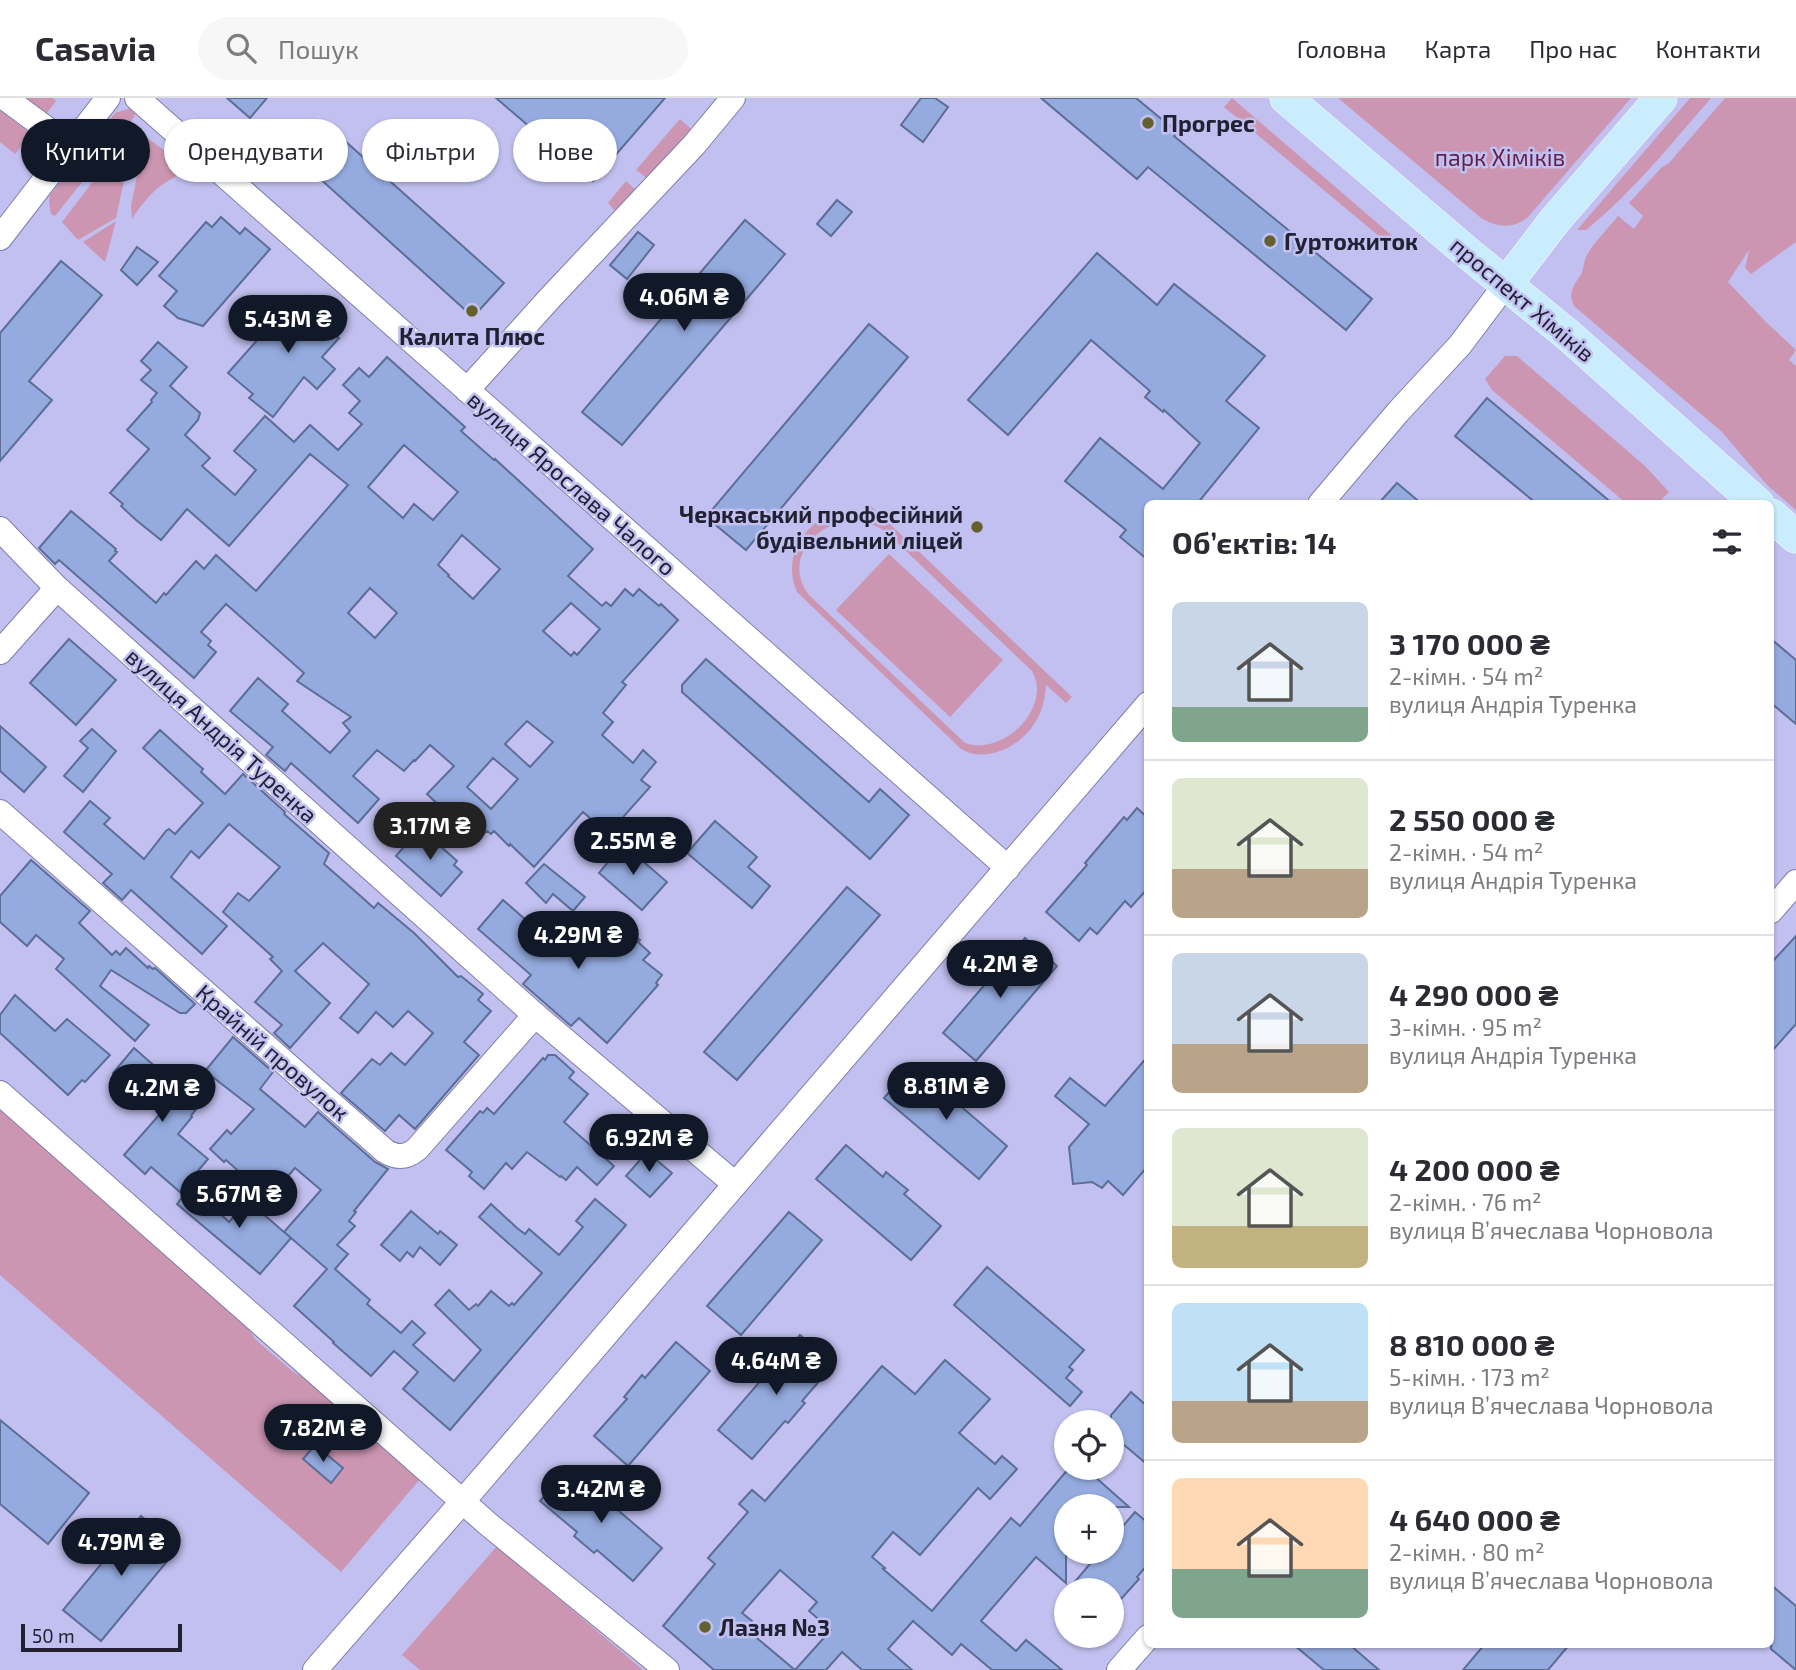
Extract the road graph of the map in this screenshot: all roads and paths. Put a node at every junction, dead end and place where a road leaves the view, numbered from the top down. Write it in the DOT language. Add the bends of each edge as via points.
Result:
graph roads {
  1 [pos="5,98"];
  2 [pos="108,98"];
  3 [pos="137,98"];
  4 [pos="733,98"];
  5 [pos="1286,98"];
  6 [pos="1661,98"];
  7 [pos="33,119"];
  8 [pos="91,119"];
  9 [pos="43,182"];
  10 [pos="0,238"];
  11 [pos="1506,284"];
  12 [pos="467,390"];
  13 [pos="1323,500"];
  14 [pos="1754,500"];
  15 [pos="1774,518"];
  16 [pos="0,529"];
  17 [pos="1796,537"];
  18 [pos="57,588"];
  19 [pos="0,652"];
  20 [pos="1144,709"];
  21 [pos="0,811"];
  22 [pos="1008,868"];
  23 [pos="1796,883"];
  24 [pos="1774,908"];
  25 [pos="535,1015"];
  26 [pos="0,1093"];
  27 [pos="735,1184"];
  28 [pos="463,1501"];
  29 [pos="1144,1642"];
  30 [pos="315,1670"];
  31 [pos="667,1670"];
  32 [pos="1119,1670"];
  1 -- 7 [label="street"];
  2 -- 8 [label="street"];
  3 -- 12 [label="street, вулиця Ярослава Чалого"];
  4 -- 12 [label="street"];
  5 -- 11 [label="main road, проспект Хіміків"];
  6 -- 11 [label="main road"];
  9 -- 10 [label="street"];
  11 -- 13 [label="street" via="1460,345"];
  11 -- 14 [label="main road, проспект Хіміків"];
  12 -- 22 [label="street, вулиця Ярослава Чалого"];
  15 -- 17 [label="main road"];
  16 -- 18 [label="street, вулиця Андрія Туренка"];
  18 -- 19 [label="street"];
  18 -- 25 [label="street, вулиця Андрія Туренка"];
  20 -- 22 [label="street"];
  21 -- 25 [label="street, Крайній провулок" via="391,1154 404,1156 416,1149"];
  22 -- 27 [label="street"];
  23 -- 24 [label="street"];
  25 -- 27 [label="street, вулиця Андрія Туренка"];
  26 -- 28 [label="street"];
  27 -- 28 [label="street"];
  28 -- 30 [label="street"];
  28 -- 31 [label="street"];
  29 -- 32 [label="street"];
}
